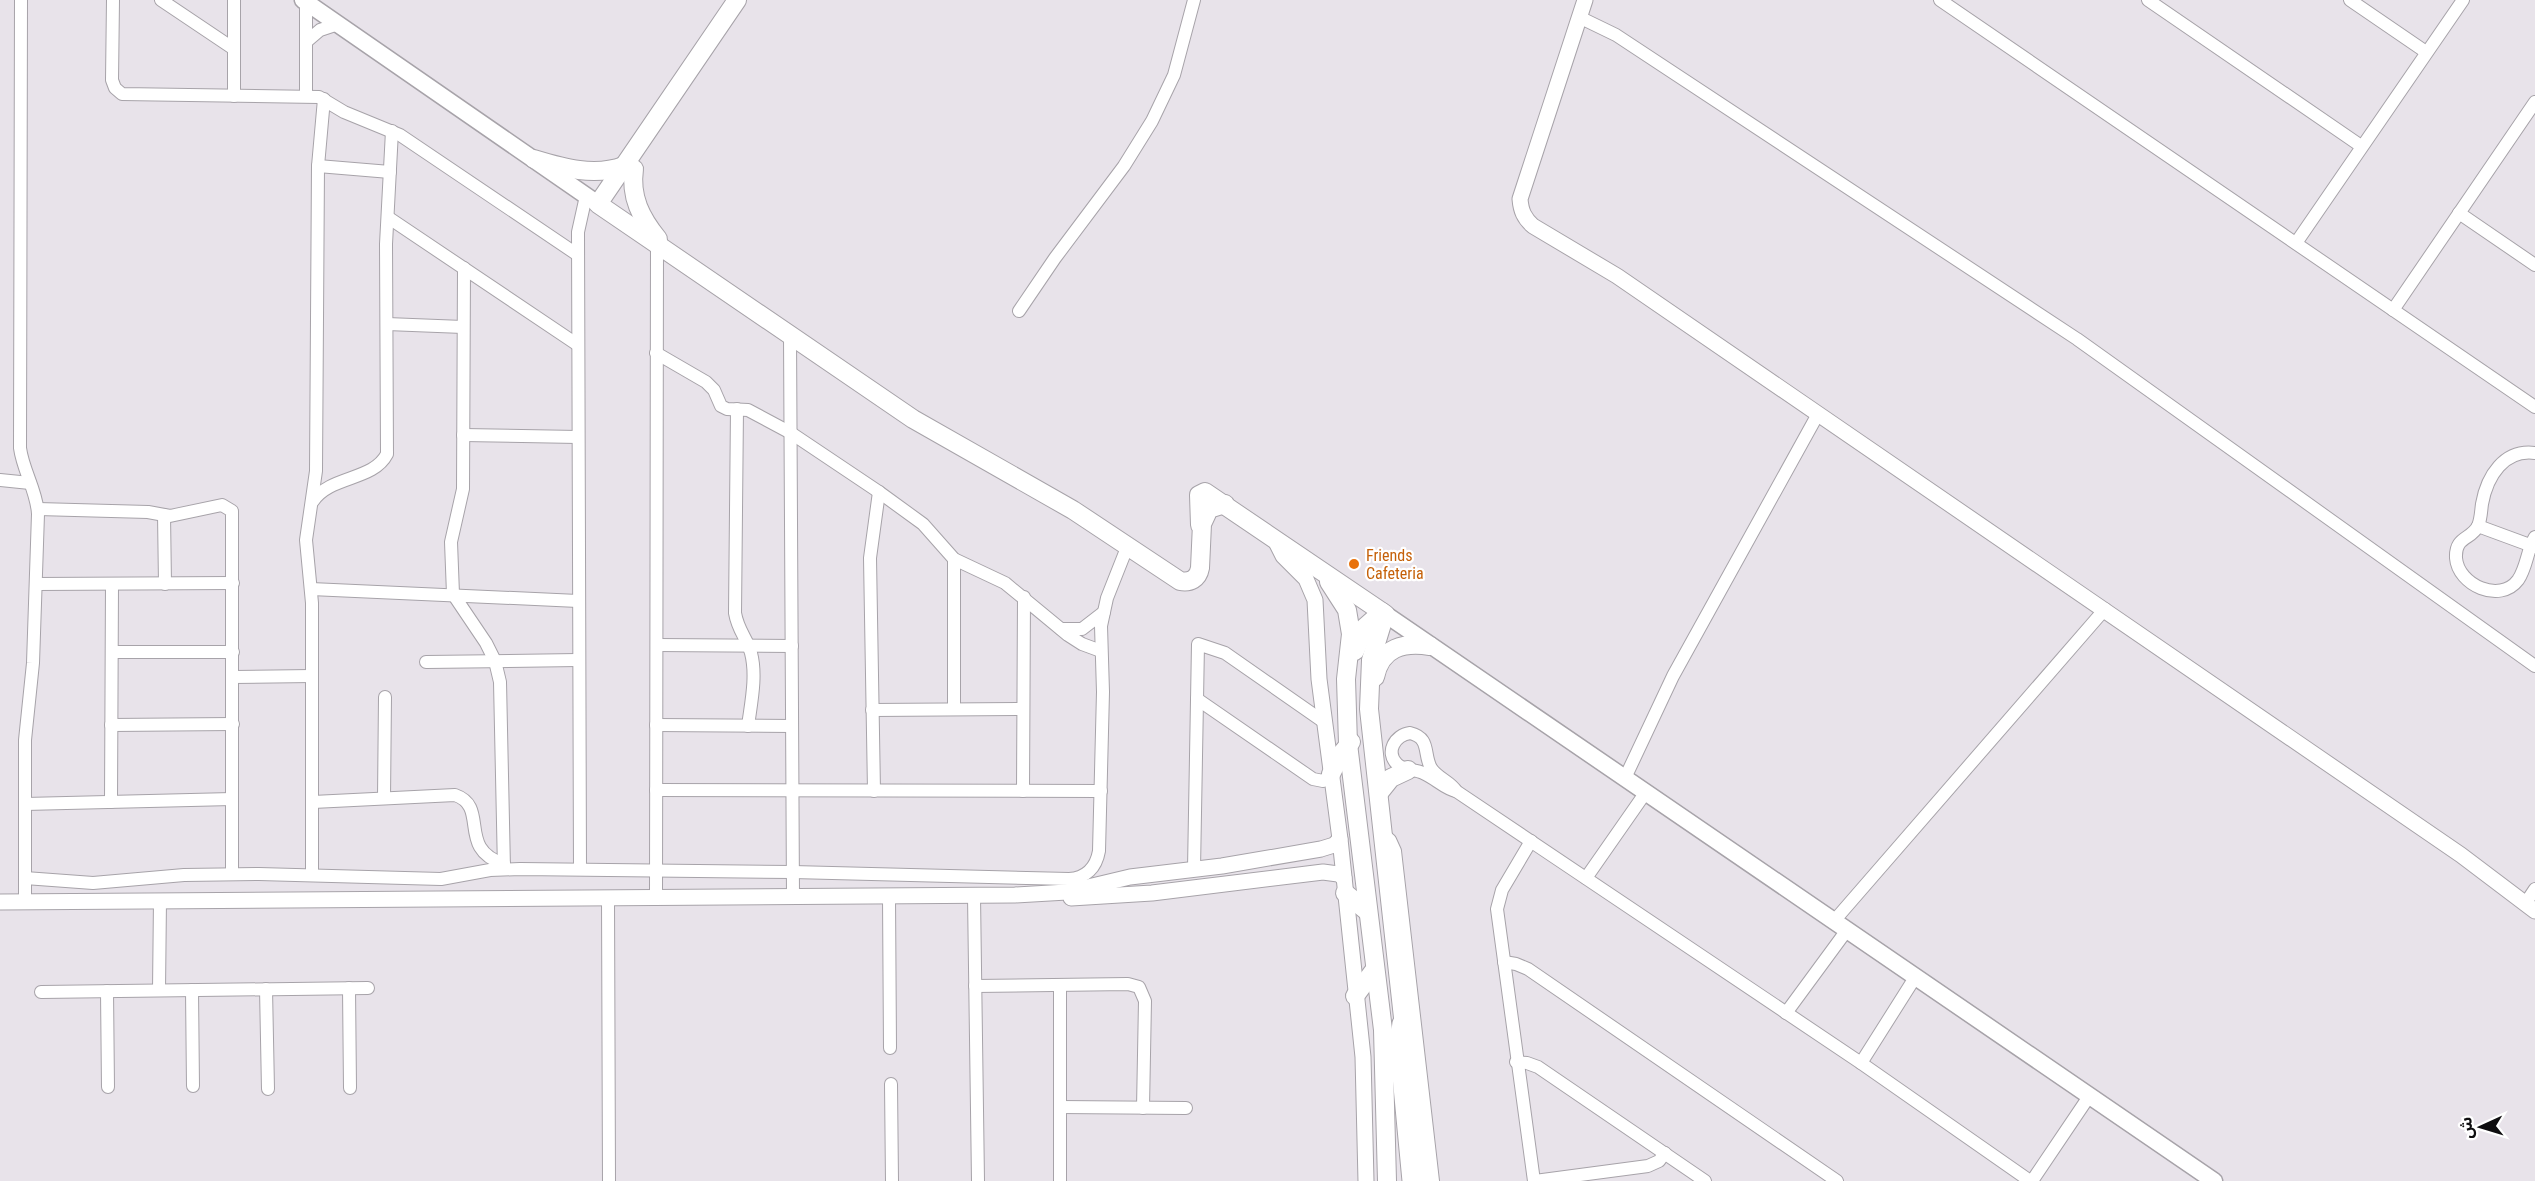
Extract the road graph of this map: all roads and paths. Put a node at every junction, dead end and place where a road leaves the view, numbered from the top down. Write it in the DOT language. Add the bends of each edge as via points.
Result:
graph roads {
  1 [pos="21,0"];
  2 [pos="112,0"];
  3 [pos="161,0"];
  4 [pos="234,0"];
  5 [pos="737,0"];
  6 [pos="748,0"];
  7 [pos="1194,0"];
  8 [pos="1585,0"];
  9 [pos="1940,0"];
  10 [pos="2148,0"];
  11 [pos="2350,0"];
  12 [pos="2463,0"];
  13 [pos="305,1"];
  14 [pos="1581,18"];
  15 [pos="338,24"];
  16 [pos="306,42"];
  17 [pos="234,49"];
  18 [pos="2426,52"];
  19 [pos="234,96"];
  20 [pos="306,96"];
  21 [pos="324,99"];
  22 [pos="2535,102"];
  23 [pos="392,131"];
  24 [pos="2361,146"];
  25 [pos="534,159"];
  26 [pos="318,166"];
  27 [pos="629,167"];
  28 [pos="390,172"];
  29 [pos="597,203"];
  30 [pos="2459,213"];
  31 [pos="389,218"];
  32 [pos="2296,243"];
  33 [pos="663,248"];
  34 [pos="578,255"];
  35 [pos="2535,265"];
  36 [pos="464,268"];
  37 [pos="2392,310"];
  38 [pos="1019,312"];
  39 [pos="387,324"];
  40 [pos="463,327"];
  41 [pos="790,335"];
  42 [pos="578,345"];
  43 [pos="656,353"];
  44 [pos="2535,407"];
  45 [pos="737,409"];
  46 [pos="1818,414"];
  47 [pos="791,433"];
  48 [pos="463,435"];
  49 [pos="578,437"];
  50 [pos="2535,453"];
  51 [pos="0,480"];
  52 [pos="30,483"];
  53 [pos="879,492"];
  54 [pos="312,503"];
  55 [pos="1225,504"];
  56 [pos="38,508"];
  57 [pos="164,515"];
  58 [pos="2478,526"];
  59 [pos="1201,530"];
  60 [pos="1274,538"];
  61 [pos="2533,543"];
  62 [pos="1128,545"];
  63 [pos="954,559"];
  64 [pos="1320,571"];
  65 [pos="233,583"];
  66 [pos="36,584"];
  67 [pos="112,584"];
  68 [pos="165,584"];
  69 [pos="311,589"];
  70 [pos="453,594"];
  71 [pos="1024,597"];
  72 [pos="578,601"];
  73 [pos="2105,609"];
  74 [pos="1104,612"];
  75 [pos="1384,613"];
  76 [pos="1061,629"];
  77 [pos="657,645"];
  78 [pos="748,646"];
  79 [pos="792,646"];
  80 [pos="1430,646"];
  81 [pos="1101,651"];
  82 [pos="112,652"];
  83 [pos="233,652"];
  84 [pos="578,660"];
  85 [pos="426,662"];
  86 [pos="495,662"];
  87 [pos="2535,666"];
  88 [pos="312,676"];
  89 [pos="233,677"];
  90 [pos="385,697"];
  91 [pos="1197,699"];
  92 [pos="1347,700"];
  93 [pos="1023,709"];
  94 [pos="872,710"];
  95 [pos="954,710"];
  96 [pos="1324,722"];
  97 [pos="233,724"];
  98 [pos="111,725"];
  99 [pos="656,725"];
  100 [pos="748,726"];
  101 [pos="792,726"];
  102 [pos="1348,744"];
  103 [pos="1374,745"];
  104 [pos="1408,770"];
  105 [pos="1331,774"];
  106 [pos="1625,778"];
  107 [pos="1378,787"];
  108 [pos="657,790"];
  109 [pos="792,791"];
  110 [pos="874,791"];
  111 [pos="1023,791"];
  112 [pos="1101,791"];
  113 [pos="1456,791"];
  114 [pos="1646,792"];
  115 [pos="384,798"];
  116 [pos="232,799"];
  117 [pos="111,802"];
  118 [pos="313,802"];
  119 [pos="25,804"];
  120 [pos="1382,833"];
  121 [pos="1340,839"];
  122 [pos="1531,841"];
  123 [pos="1271,857"];
  124 [pos="504,866"];
  125 [pos="580,869"];
  126 [pos="1194,869"];
  127 [pos="656,870"];
  128 [pos="793,872"];
  129 [pos="232,874"];
  130 [pos="312,874"];
  131 [pos="25,878"];
  132 [pos="1274,878"];
  133 [pos="1586,878"];
  134 [pos="1344,885"];
  135 [pos="2535,889"];
  136 [pos="1015,895"];
  137 [pos="974,896"];
  138 [pos="793,897"];
  139 [pos="888,897"];
  140 [pos="608,898"];
  141 [pos="656,898"];
  142 [pos="160,900"];
  143 [pos="0,902"];
  144 [pos="25,902"];
  145 [pos="2530,908"];
  146 [pos="1368,912"];
  147 [pos="1841,926"];
  148 [pos="1504,962"];
  149 [pos="1375,969"];
  150 [pos="1916,976"];
  151 [pos="1060,985"];
  152 [pos="975,986"];
  153 [pos="349,988"];
  154 [pos="368,988"];
  155 [pos="266,989"];
  156 [pos="159,990"];
  157 [pos="192,990"];
  158 [pos="107,991"];
  159 [pos="41,992"];
  160 [pos="1355,996"];
  161 [pos="1786,1013"];
  162 [pos="1401,1020"];
  163 [pos="890,1048"];
  164 [pos="1516,1062"];
  165 [pos="1861,1063"];
  166 [pos="891,1084"];
  167 [pos="193,1086"];
  168 [pos="108,1087"];
  169 [pos="350,1088"];
  170 [pos="268,1089"];
  171 [pos="2090,1095"];
  172 [pos="1417,1100"];
  173 [pos="1060,1107"];
  174 [pos="1143,1108"];
  175 [pos="1186,1108"];
  176 [pos="1665,1153"];
  177 [pos="609,1181"];
  178 [pos="892,1181"];
  179 [pos="978,1181"];
  180 [pos="1060,1181"];
  181 [pos="1366,1181"];
  182 [pos="1386,1181"];
  183 [pos="1410,1181"];
  184 [pos="1421,1181"];
  185 [pos="1433,1181"];
  186 [pos="1534,1181"];
  187 [pos="1705,1181"];
  188 [pos="1837,1181"];
  189 [pos="2031,1181"];
  190 [pos="2214,1181"];
  1 -- 52 [label="street" via="20,448"];
  2 -- 19 [label="street" via="112,76 118,91 131,96"];
  3 -- 17 [label="street"];
  4 -- 17 [label="street"];
  5 -- 27 [label="main road"];
  6 -- 27 [label="main road"];
  7 -- 38 [label="street" via="1174,75 1152,122"];
  8 -- 14 [label="street"];
  9 -- 32 [label="street"];
  10 -- 24 [label="street"];
  11 -- 18 [label="street"];
  12 -- 18 [label="street"];
  13 -- 15 [label="main road"];
  13 -- 16 [label="street"];
  14 -- 46 [label="street" via="1521,199 1526,219 1617,276"];
  14 -- 87 [label="street" via="1625,41 2078,339"];
  15 -- 16 [label="street" via="320,30"];
  15 -- 25 [label="main road"];
  16 -- 20 [label="street"];
  17 -- 19 [label="street"];
  18 -- 24 [label="street"];
  19 -- 20 [label="street"];
  20 -- 21 [label="street"];
  21 -- 23 [label="street" via="344,112"];
  21 -- 26 [label="street"];
  22 -- 30 [label="street"];
  23 -- 28 [label="street"];
  23 -- 34 [label="street"];
  24 -- 32 [label="street"];
  25 -- 27 [label="main road" via="579,170"];
  25 -- 29 [label="main road"];
  26 -- 28 [label="street"];
  26 -- 54 [label="street" via="316,471"];
  27 -- 29 [label="main road"];
  27 -- 33 [label="main road" via="639,211"];
  28 -- 31 [label="street"];
  29 -- 33 [label="main road"];
  29 -- 34 [label="street" via="579,220"];
  30 -- 35 [label="street"];
  30 -- 37 [label="street"];
  31 -- 36 [label="street"];
  31 -- 39 [label="street"];
  32 -- 37 [label="street"];
  33 -- 41 [label="main road"];
  33 -- 43 [label="street"];
  34 -- 42 [label="street"];
  36 -- 40 [label="street"];
  36 -- 42 [label="street"];
  37 -- 44 [label="street"];
  39 -- 40 [label="street"];
  39 -- 54 [label="street" via="387,454 379,465 334,484"];
  40 -- 48 [label="street"];
  41 -- 47 [label="street"];
  41 -- 62 [label="main road" via="913,419"];
  42 -- 49 [label="street"];
  43 -- 45 [label="street" via="706,382 722,406"];
  43 -- 77 [label="street"];
  45 -- 47 [label="street"];
  45 -- 78 [label="street" via="735,613"];
  46 -- 73 [label="street"];
  46 -- 106 [label="street" via="1673,676"];
  47 -- 53 [label="street"];
  47 -- 79 [label="street"];
  48 -- 49 [label="street"];
  48 -- 70 [label="street" via="462,498 451,542"];
  49 -- 72 [label="street"];
  50 -- 58 [label="street" via="2511,456 2495,470"];
  51 -- 52 [label="street"];
  52 -- 56 [label="street"];
  53 -- 63 [label="street" via="923,524"];
  53 -- 94 [label="street" via="870,558"];
  54 -- 69 [label="street" via="306,552"];
  55 -- 59 [label="main road" via="1209,509"];
  55 -- 59 [label="main road" via="1208,492 1201,493"];
  55 -- 60 [label="main road"];
  56 -- 57 [label="street"];
  56 -- 66 [label="street"];
  57 -- 65 [label="street" via="222,505 230,509"];
  57 -- 68 [label="street"];
  58 -- 61 [label="street"];
  58 -- 61 [label="street" via="2462,538 2456,560 2462,574 2491,591 2502,591 2519,579"];
  59 -- 62 [label="main road" via="1198,576 1188,582 1176,579"];
  60 -- 64 [label="main road"];
  60 -- 96 [label="street" via="1283,556 1306,579 1315,600"];
  62 -- 74 [label="street"];
  63 -- 71 [label="street" via="1005,582"];
  63 -- 95 [label="street"];
  64 -- 75 [label="main road"];
  64 -- 92 [label="main road" via="1339,595 1348,617 1351,634"];
  65 -- 68 [label="street"];
  65 -- 83 [label="street"];
  66 -- 67 [label="street"];
  66 -- 119 [label="street" via="32,681 24,740"];
  67 -- 68 [label="street"];
  67 -- 82 [label="street"];
  69 -- 70 [label="street"];
  69 -- 88 [label="street"];
  70 -- 72 [label="street"];
  70 -- 86 [label="street"];
  71 -- 76 [label="street"];
  71 -- 93 [label="street"];
  72 -- 84 [label="street"];
  73 -- 145 [label="street" via="2461,855"];
  73 -- 147 [label="street"];
  74 -- 76 [label="street" via="1082,629"];
  74 -- 81 [label="street"];
  75 -- 80 [label="main road"];
  75 -- 92 [label="main road" via="1369,621 1361,633"];
  75 -- 103 [label="main road" via="1369,672"];
  76 -- 81 [label="street" via="1082,644"];
  77 -- 78 [label="street"];
  77 -- 99 [label="street"];
  78 -- 79 [label="street"];
  78 -- 100 [label="street" via="753,670"];
  79 -- 101 [label="street"];
  80 -- 103 [label="main road" via="1398,646 1381,661 1374,685"];
  80 -- 106 [label="main road"];
  81 -- 112 [label="street"];
  82 -- 83 [label="street"];
  82 -- 98 [label="street"];
  83 -- 89 [label="street"];
  84 -- 86 [label="street"];
  84 -- 125 [label="street"];
  85 -- 86 [label="street"];
  86 -- 124 [label="street" via="502,695"];
  88 -- 89 [label="street"];
  88 -- 118 [label="street"];
  89 -- 97 [label="street"];
  90 -- 115 [label="street"];
  91 -- 96 [label="street" via="1198,644 1225,653"];
  91 -- 105 [label="street" via="1313,779 1323,781"];
  91 -- 126 [label="street"];
  92 -- 102 [label="main road"];
  93 -- 95 [label="street"];
  93 -- 111 [label="street"];
  94 -- 95 [label="street"];
  94 -- 110 [label="street"];
  96 -- 105 [label="street"];
  97 -- 98 [label="street"];
  97 -- 116 [label="street"];
  98 -- 117 [label="street"];
  99 -- 100 [label="street"];
  99 -- 108 [label="street"];
  100 -- 101 [label="street"];
  101 -- 109 [label="street"];
  102 -- 105 [label="main road"];
  102 -- 107 [label="main road" via="1359,738 1366,741"];
  102 -- 146 [label="main road"];
  103 -- 107 [label="main road"];
  104 -- 107 [label="main road"];
  104 -- 113 [label="street" via="1426,774"];
  104 -- 113 [label="street" via="1397,764 1392,753 1395,741 1410,734 1424,741 1432,769"];
  105 -- 121 [label="street"];
  106 -- 114 [label="main road"];
  107 -- 120 [label="main road"];
  108 -- 109 [label="street"];
  108 -- 127 [label="street"];
  109 -- 110 [label="street"];
  109 -- 128 [label="street"];
  110 -- 111 [label="street"];
  111 -- 112 [label="street"];
  112 -- 128 [label="street" via="1098,857 1090,871 1075,879"];
  113 -- 122 [label="street"];
  114 -- 133 [label="street"];
  114 -- 147 [label="main road"];
  115 -- 118 [label="street"];
  115 -- 124 [label="street" via="460,797 472,810 480,848"];
  116 -- 117 [label="street"];
  116 -- 129 [label="street"];
  117 -- 119 [label="street"];
  118 -- 130 [label="street"];
  119 -- 131 [label="street"];
  120 -- 162 [label="main road"];
  120 -- 172 [label="street" via="1395,850"];
  121 -- 123 [label="street" via="1326,848"];
  121 -- 134 [label="street"];
  122 -- 133 [label="street"];
  122 -- 148 [label="street" via="1497,903"];
  123 -- 126 [label="street"];
  123 -- 132 [label="street" via="1317,854 1324,860 1321,866"];
  124 -- 125 [label="street"];
  124 -- 130 [label="street" via="441,879"];
  125 -- 127 [label="street"];
  126 -- 136 [label="street" via="1130,877 1067,892"];
  127 -- 128 [label="street"];
  127 -- 141 [label="street"];
  128 -- 138 [label="street"];
  129 -- 130 [label="street"];
  129 -- 131 [label="street" via="93,883"];
  131 -- 144 [label="street"];
  132 -- 134 [label="street" via="1332,872"];
  132 -- 136 [label="street" via="1128,896"];
  133 -- 161 [label="street"];
  134 -- 146 [label="main road"];
  134 -- 160 [label="street"];
  135 -- 145 [label="street"];
  136 -- 137 [label="street"];
  137 -- 139 [label="street"];
  137 -- 152 [label="street"];
  138 -- 139 [label="street"];
  138 -- 141 [label="street"];
  139 -- 163 [label="street"];
  140 -- 141 [label="street"];
  140 -- 142 [label="street"];
  140 -- 177 [label="street"];
  142 -- 144 [label="street"];
  142 -- 156 [label="street"];
  143 -- 144 [label="street"];
  146 -- 149 [label="main road"];
  147 -- 150 [label="main road"];
  147 -- 161 [label="street"];
  148 -- 164 [label="street"];
  148 -- 188 [label="street" via="1528,969"];
  149 -- 160 [label="main road"];
  149 -- 182 [label="main road" via="1384,1052"];
  150 -- 165 [label="street"];
  150 -- 171 [label="main road"];
  151 -- 152 [label="street"];
  151 -- 173 [label="street"];
  151 -- 174 [label="street" via="1132,984 1142,990"];
  152 -- 179 [label="street"];
  153 -- 154 [label="street"];
  153 -- 155 [label="street"];
  153 -- 169 [label="street"];
  155 -- 157 [label="street"];
  155 -- 170 [label="street"];
  156 -- 157 [label="street"];
  156 -- 158 [label="street"];
  157 -- 167 [label="street"];
  158 -- 159 [label="street"];
  158 -- 168 [label="street"];
  160 -- 181 [label="street" via="1364,1077"];
  161 -- 165 [label="street"];
  162 -- 172 [label="main road"];
  162 -- 183 [label="street" via="1397,1044"];
  164 -- 176 [label="street" via="1538,1067"];
  164 -- 186 [label="street"];
  165 -- 189 [label="street"];
  166 -- 178 [label="street"];
  171 -- 189 [label="street"];
  171 -- 190 [label="main road"];
  172 -- 184 [label="main road"];
  172 -- 185 [label="street"];
  173 -- 174 [label="street"];
  173 -- 180 [label="street"];
  174 -- 175 [label="street"];
  176 -- 186 [label="street" via="1648,1166"];
  176 -- 187 [label="street"];
}
